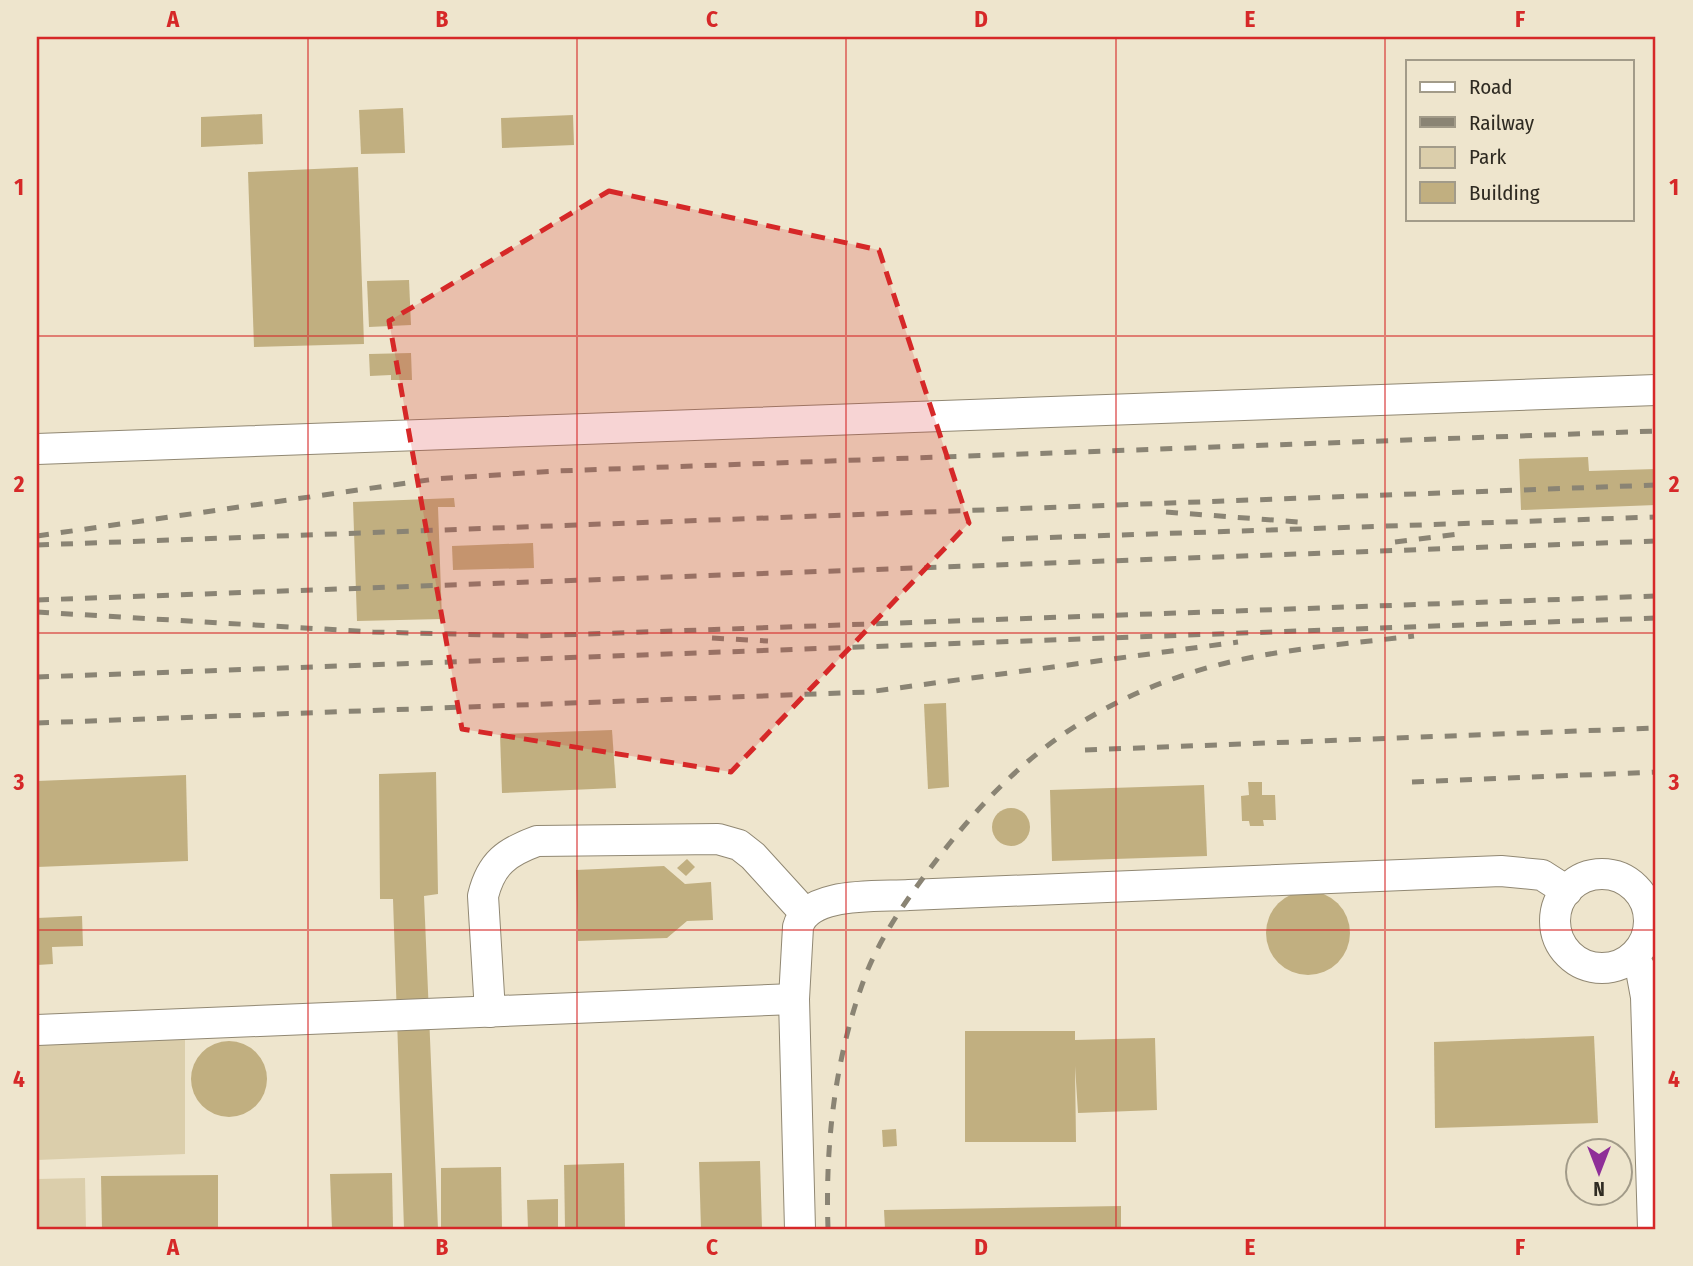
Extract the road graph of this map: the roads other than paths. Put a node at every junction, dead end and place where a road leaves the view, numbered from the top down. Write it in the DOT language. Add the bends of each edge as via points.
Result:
graph roads {
  1 [pos="1656,390"];
  2 [pos="37,449"];
  3 [pos="1567,891"];
  4 [pos="804,912"];
  5 [pos="1644,949"];
  6 [pos="794,999"];
  7 [pos="490,1012"];
  8 [pos="37,1030"];
  9 [pos="800,1229"];
  10 [pos="1653,1229"];
  1 -- 2 [label="lane"];
  3 -- 4 [label="lane" via="1542,875 1501,871 909,895 828,900"];
  3 -- 5 [label="lane" via="1593,875 1623,879 1645,901 1649,916"];
  3 -- 5 [label="lane" via="1555,919 1563,948 1574,959 1596,968 1619,965"];
  4 -- 6 [label="lane" via="798,926"];
  4 -- 7 [label="lane" via="739,845 718,839 537,841 513,850 487,877 483,896"];
  5 -- 10 [label="lane" via="1641,970 1646,997"];
  6 -- 7 [label="lane"];
  6 -- 9 [label="lane"];
  7 -- 8 [label="lane"];
}
